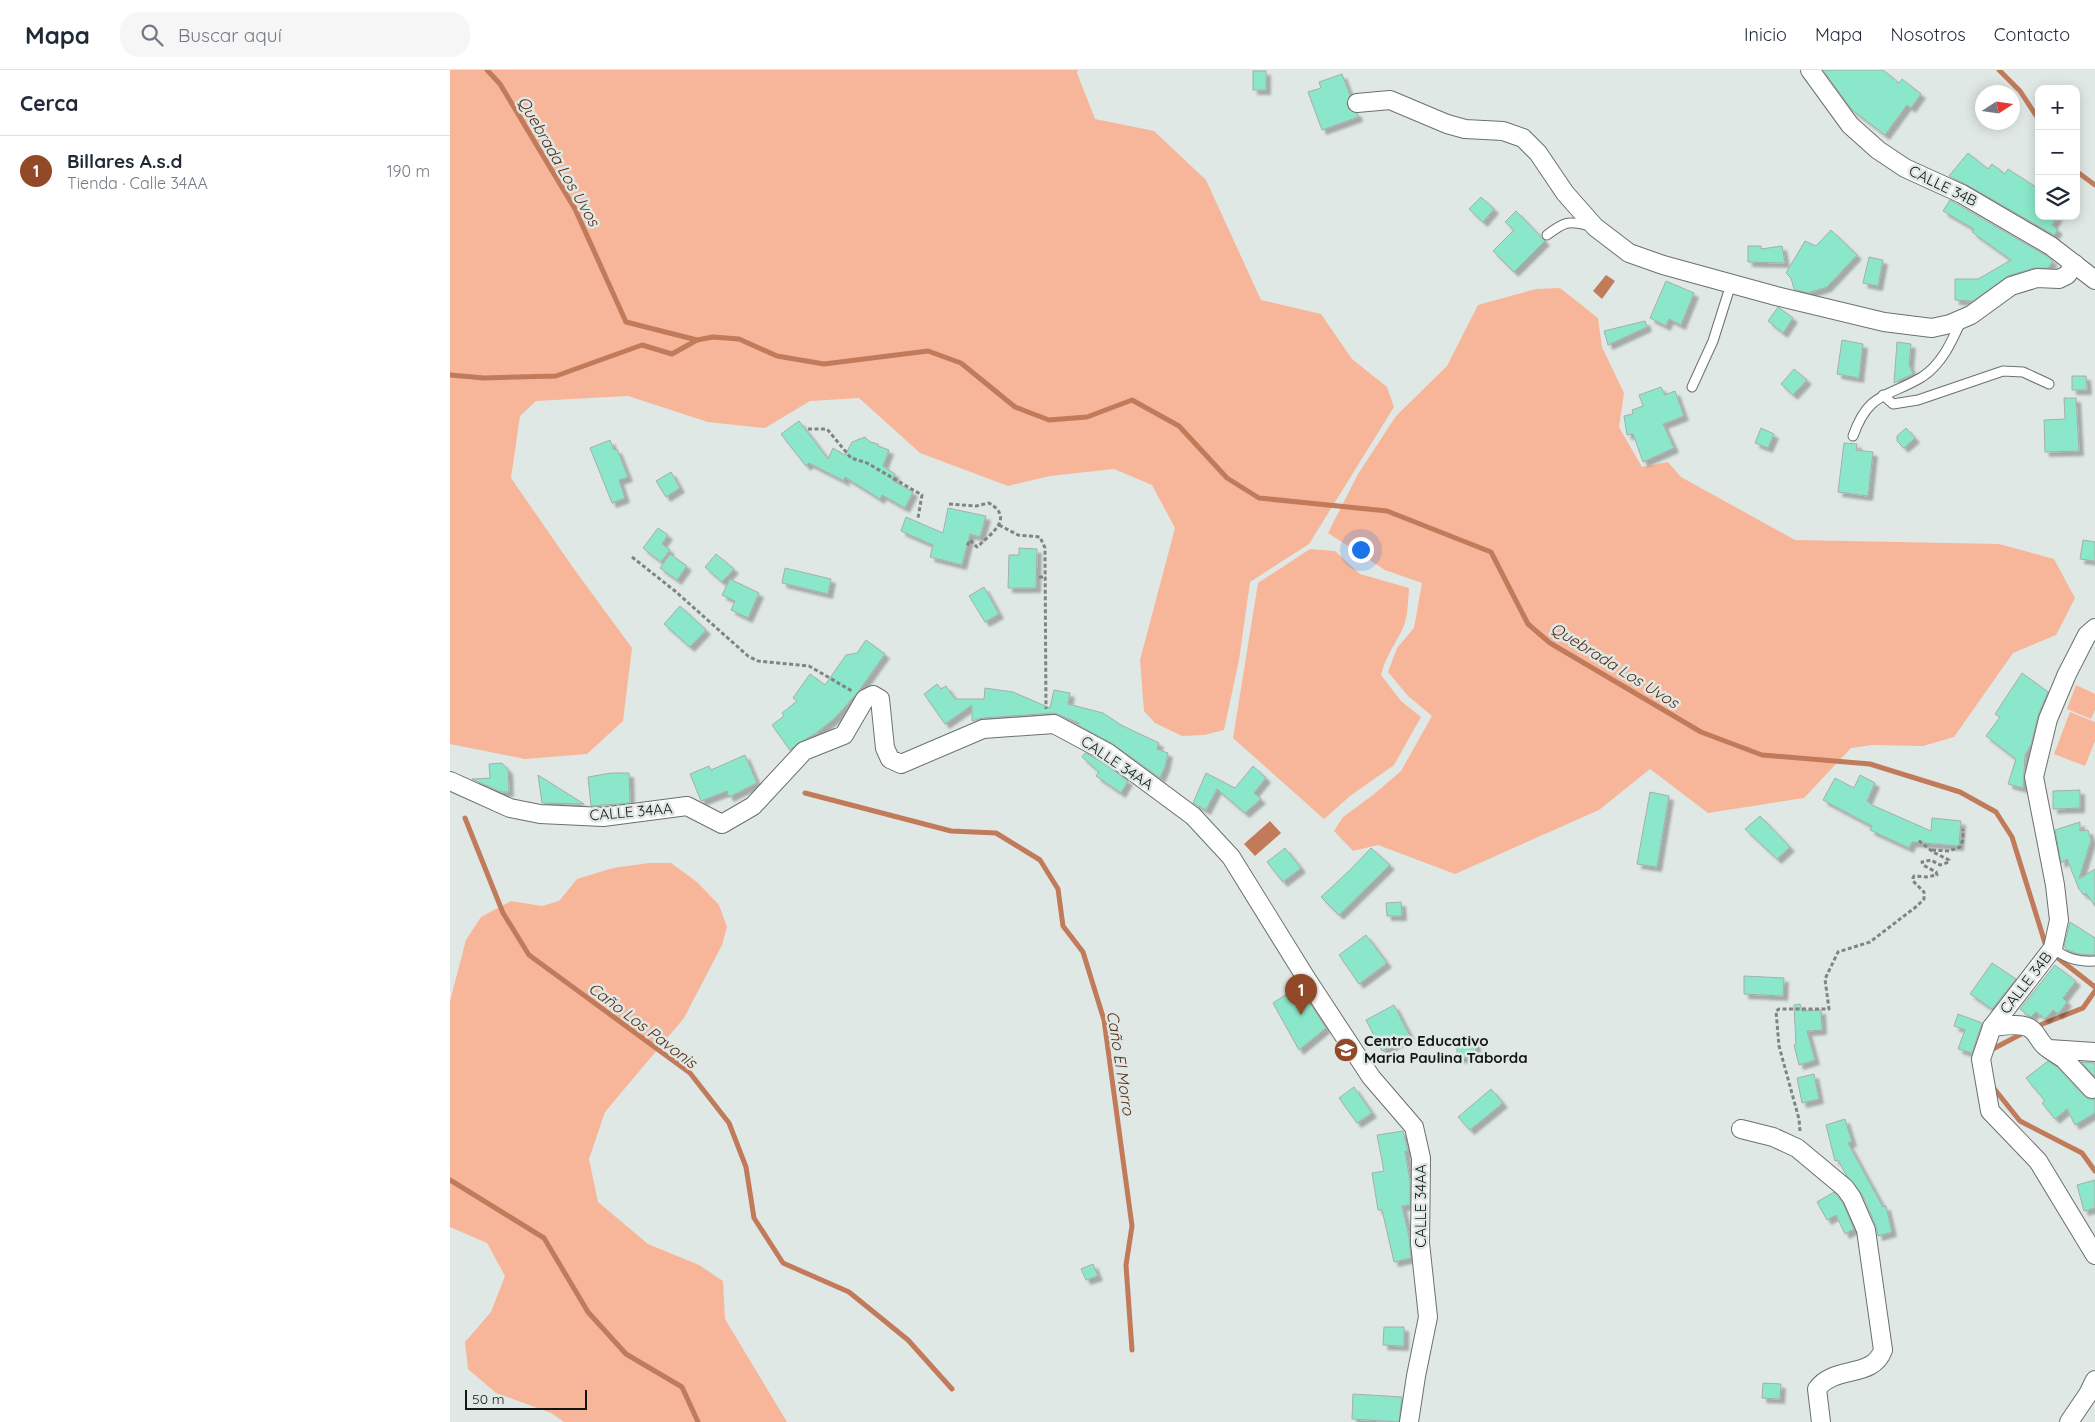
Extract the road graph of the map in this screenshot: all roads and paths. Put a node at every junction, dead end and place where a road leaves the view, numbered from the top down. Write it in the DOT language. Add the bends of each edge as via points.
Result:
graph roads {
  1 [pos="1810,70"];
  2 [pos="1357,103"];
  3 [pos="1595,227"];
  4 [pos="1547,235"];
  5 [pos="2075,264"];
  6 [pos="2095,280"];
  7 [pos="1731,284"];
  8 [pos="1961,320"];
  9 [pos="2049,384"];
  10 [pos="1692,387"];
  11 [pos="1883,395"];
  12 [pos="808,429"];
  13 [pos="1853,436"];
  14 [pos="949,504"];
  15 [pos="918,518"];
  16 [pos="999,525"];
  17 [pos="975,537"];
  18 [pos="974,544"];
  19 [pos="967,546"];
  20 [pos="632,558"];
  21 [pos="1039,577"];
  22 [pos="1046,577"];
  23 [pos="2095,628"];
  24 [pos="865,699"];
  25 [pos="1046,725"];
  26 [pos="450,781"];
  27 [pos="1963,828"];
  28 [pos="1918,840"];
  29 [pos="1932,850"];
  30 [pos="2051,951"];
  31 [pos="2095,961"];
  32 [pos="1992,1027"];
  33 [pos="2049,1049"];
  34 [pos="2095,1052"];
  35 [pos="2092,1089"];
  36 [pos="1741,1129"];
  37 [pos="1802,1152"];
  38 [pos="2095,1255"];
  39 [pos="2095,1380"];
  40 [pos="1409,1422"];
  41 [pos="1821,1422"];
  42 [pos="2069,1422"];
  1 -- 5 [label="street, CALLE 34B" via="1850,124 1878,150 1905,168 1962,194 2051,246"];
  2 -- 3 [label="street" via="1390,100 1447,124 1465,129 1503,131 1523,138"];
  3 -- 4 [label="lane" via="1574,221 1562,224"];
  3 -- 7 [label="street" via="1629,253"];
  5 -- 6 [label="street, CALLE 34B"];
  5 -- 8 [label="street" via="2067,275 2059,278 2037,278 2010,286"];
  7 -- 8 [label="street" via="1884,322 1932,328"];
  7 -- 10 [label="lane" via="1713,341"];
  8 -- 11 [label="lane" via="1950,348 1924,376"];
  9 -- 11 [label="lane" via="2023,372 2003,372 1918,400 1893,404"];
  11 -- 13 [label="lane" via="1858,422"];
  12 -- 15 [label="path" via="827,429 851,458 867,463 922,496"];
  14 -- 16 [label="path" via="976,506 989,503 1001,517"];
  16 -- 18 [label="path" via="977,547"];
  16 -- 22 [label="path" via="1018,534 1041,538 1045,548"];
  17 -- 18 [label="path"];
  18 -- 19 [label="path" via="970,540"];
  20 -- 24 [label="path" via="675,591 748,656 758,661 809,666"];
  21 -- 22 [label="path"];
  22 -- 25 [label="path"];
  23 -- 30 [label="street, CALLE 34B" via="2087,635 2048,719 2034,777 2059,920"];
  24 -- 25 [label="street, CALLE 34AA" via="873,695 880,699 885,748 890,759 901,764 983,730"];
  24 -- 26 [label="street, CALLE 34AA" via="844,735 804,751 753,806 722,824 687,806 603,817 540,814 510,808"];
  25 -- 40 [label="street, CALLE 34AA" via="1054,724 1108,753 1193,816 1231,857 1371,1077 1414,1127 1422,1158 1420,1243 1428,1317"];
  27 -- 29 [label="path" via="1960,847 1949,851"];
  28 -- 29 [label="path"];
  29 -- 37 [label="path" via="1950,862 1940,865 1930,860 1922,862 1937,876 1914,876 1913,880 1924,892 1924,899 1870,942 1838,952 1825,979 1829,1009 1776,1011 1778,1046 1799,1119"];
  30 -- 31 [label="lane" via="2072,959"];
  30 -- 32 [label="street, CALLE 34B"];
  32 -- 33 [label="street" via="2014,1025 2030,1029"];
  32 -- 38 [label="street, CALLE 34B" via="1981,1059 1990,1111 2038,1161"];
  33 -- 34 [label="street"];
  33 -- 35 [label="street"];
  36 -- 37 [label="street" via="1773,1137"];
  37 -- 41 [label="street" via="1846,1188 1860,1214 1866,1230 1883,1344 1881,1355 1874,1364 1833,1376 1821,1385 1818,1389"];
  39 -- 42 [label="street"];
}
